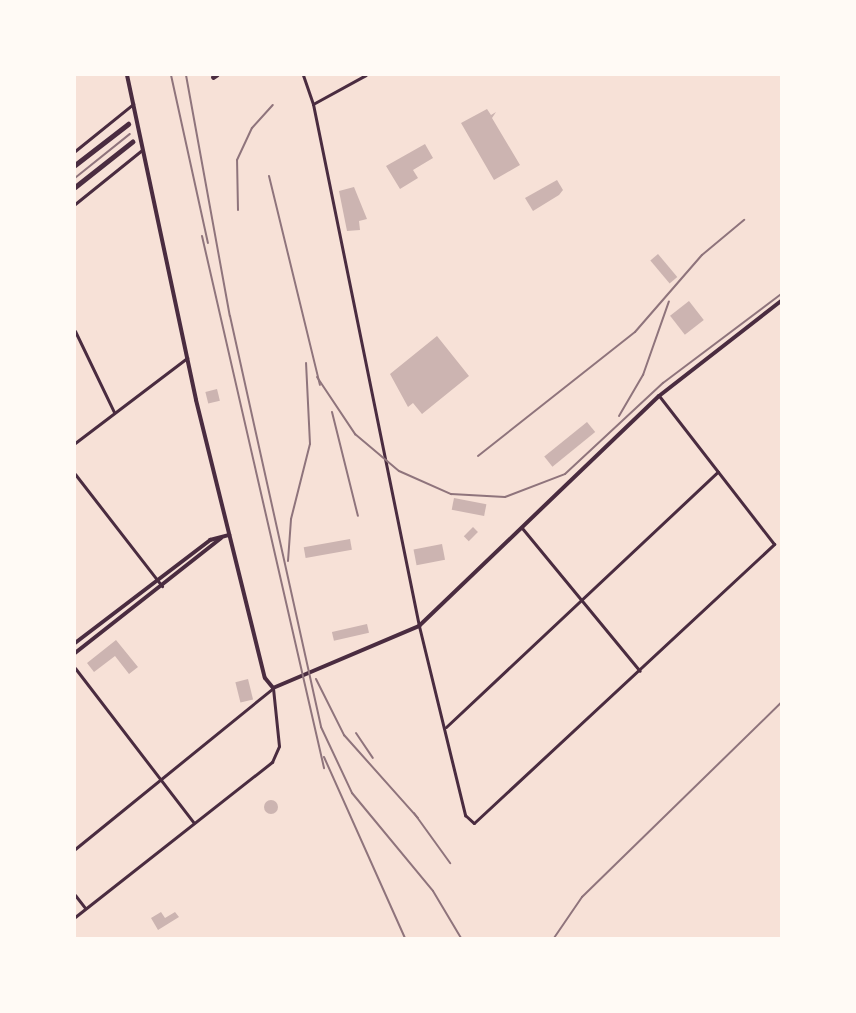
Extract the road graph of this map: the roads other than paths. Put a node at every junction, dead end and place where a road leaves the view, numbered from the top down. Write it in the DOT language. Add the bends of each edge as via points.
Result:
graph roads {
  1 [pos="127,75"];
  2 [pos="303,75"];
  3 [pos="366,75"];
  4 [pos="133,104"];
  5 [pos="314,104"];
  6 [pos="128,124"];
  7 [pos="132,142"];
  8 [pos="75,150"];
  9 [pos="142,150"];
  10 [pos="75,165"];
  11 [pos="75,187"];
  12 [pos="75,204"];
  13 [pos="781,301"];
  14 [pos="75,331"];
  15 [pos="188,357"];
  16 [pos="659,396"];
  17 [pos="114,412"];
  18 [pos="75,443"];
  19 [pos="718,472"];
  20 [pos="75,474"];
  21 [pos="522,528"];
  22 [pos="229,535"];
  23 [pos="221,537"];
  24 [pos="157,580"];
  25 [pos="162,586"];
  26 [pos="581,600"];
  27 [pos="419,626"];
  28 [pos="75,643"];
  29 [pos="75,653"];
  30 [pos="75,668"];
  31 [pos="640,671"];
  32 [pos="273,688"];
  33 [pos="445,727"];
  34 [pos="162,781"];
  35 [pos="194,823"];
  36 [pos="75,849"];
  37 [pos="75,895"];
  38 [pos="86,908"];
  39 [pos="75,916"];
  1 -- 4 [label="street"];
  2 -- 5 [label="street"];
  3 -- 5 [label="street"];
  4 -- 8 [label="street"];
  4 -- 9 [label="street"];
  5 -- 27 [label="street"];
  6 -- 10 [label="main road"];
  7 -- 11 [label="main road"];
  9 -- 12 [label="street"];
  9 -- 15 [label="street"];
  13 -- 16 [label="street"];
  14 -- 17 [label="street"];
  15 -- 17 [label="street"];
  15 -- 22 [label="street"];
  16 -- 19 [label="street"];
  16 -- 21 [label="street"];
  17 -- 18 [label="street"];
  19 -- 26 [label="street"];
  19 -- 31 [label="street" via="774,544"];
  20 -- 24 [label="street"];
  21 -- 26 [label="street"];
  21 -- 27 [label="street"];
  22 -- 23 [label="street"];
  22 -- 32 [label="street" via="266,678"];
  23 -- 24 [label="street"];
  23 -- 25 [label="street"];
  24 -- 25 [label="street"];
  24 -- 28 [label="street"];
  25 -- 29 [label="street"];
  26 -- 31 [label="street"];
  26 -- 33 [label="street"];
  27 -- 32 [label="street"];
  27 -- 33 [label="street"];
  30 -- 34 [label="street"];
  31 -- 33 [label="street" via="474,823 465,816"];
  32 -- 34 [label="street"];
  32 -- 35 [label="street" via="276,757"];
  34 -- 35 [label="street"];
  34 -- 36 [label="street"];
  35 -- 38 [label="street"];
  37 -- 38 [label="street"];
  38 -- 39 [label="street"];
}
